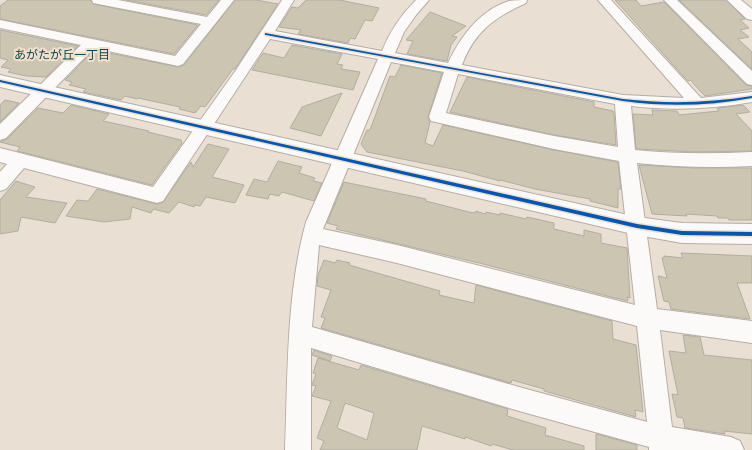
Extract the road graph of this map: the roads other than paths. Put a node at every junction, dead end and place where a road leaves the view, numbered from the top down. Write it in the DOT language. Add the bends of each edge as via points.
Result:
graph roads {
  1 [pos="98,0"];
  2 [pos="228,0"];
  3 [pos="288,0"];
  4 [pos="423,0"];
  5 [pos="521,0"];
  6 [pos="604,0"];
  7 [pos="670,0"];
  8 [pos="733,0"];
  9 [pos="752,16"];
  10 [pos="210,22"];
  11 [pos="0,24"];
  12 [pos="266,34"];
  13 [pos="91,43"];
  14 [pos="386,57"];
  15 [pos="453,69"];
  16 [pos="752,80"];
  17 [pos="0,81"];
  18 [pos="43,91"];
  19 [pos="752,97"];
  20 [pos="623,100"];
  21 [pos="698,104"];
  22 [pos="204,128"];
  23 [pos="0,134"];
  24 [pos="0,155"];
  25 [pos="628,156"];
  26 [pos="341,159"];
  27 [pos="752,159"];
  28 [pos="21,160"];
  29 [pos="0,184"];
  30 [pos="637,226"];
  31 [pos="752,234"];
  32 [pos="311,235"];
  33 [pos="647,318"];
  34 [pos="752,332"];
  35 [pos="300,334"];
  36 [pos="662,444"];
  37 [pos="298,450"];
  38 [pos="731,450"];
  1 -- 10 [label="street"];
  2 -- 10 [label="street"];
  3 -- 12 [label="street"];
  4 -- 14 [label="street" via="402,22"];
  5 -- 15 [label="street" via="481,22 462,47"];
  6 -- 21 [label="street"];
  7 -- 16 [label="street"];
  8 -- 9 [label="street"];
  10 -- 13 [label="street" via="178,61"];
  11 -- 13 [label="street"];
  12 -- 14 [label="street"];
  12 -- 22 [label="street"];
  13 -- 18 [label="street"];
  14 -- 15 [label="street"];
  14 -- 26 [label="street"];
  15 -- 20 [label="street"];
  15 -- 25 [label="street" via="437,117"];
  17 -- 18 [label="street"];
  18 -- 22 [label="street"];
  18 -- 23 [label="street"];
  19 -- 21 [label="street"];
  20 -- 21 [label="street"];
  20 -- 25 [label="street"];
  22 -- 26 [label="street"];
  22 -- 28 [label="street" via="157,196"];
  24 -- 28 [label="street"];
  25 -- 27 [label="street" via="710,161"];
  25 -- 30 [label="street"];
  26 -- 30 [label="street"];
  26 -- 32 [label="street"];
  28 -- 29 [label="street"];
  30 -- 31 [label="street" via="682,233"];
  30 -- 33 [label="street"];
  32 -- 33 [label="street" via="398,254"];
  32 -- 35 [label="street"];
  33 -- 34 [label="street"];
  33 -- 36 [label="street"];
  35 -- 36 [label="street"];
  35 -- 37 [label="street"];
  36 -- 38 [label="street"];
}
